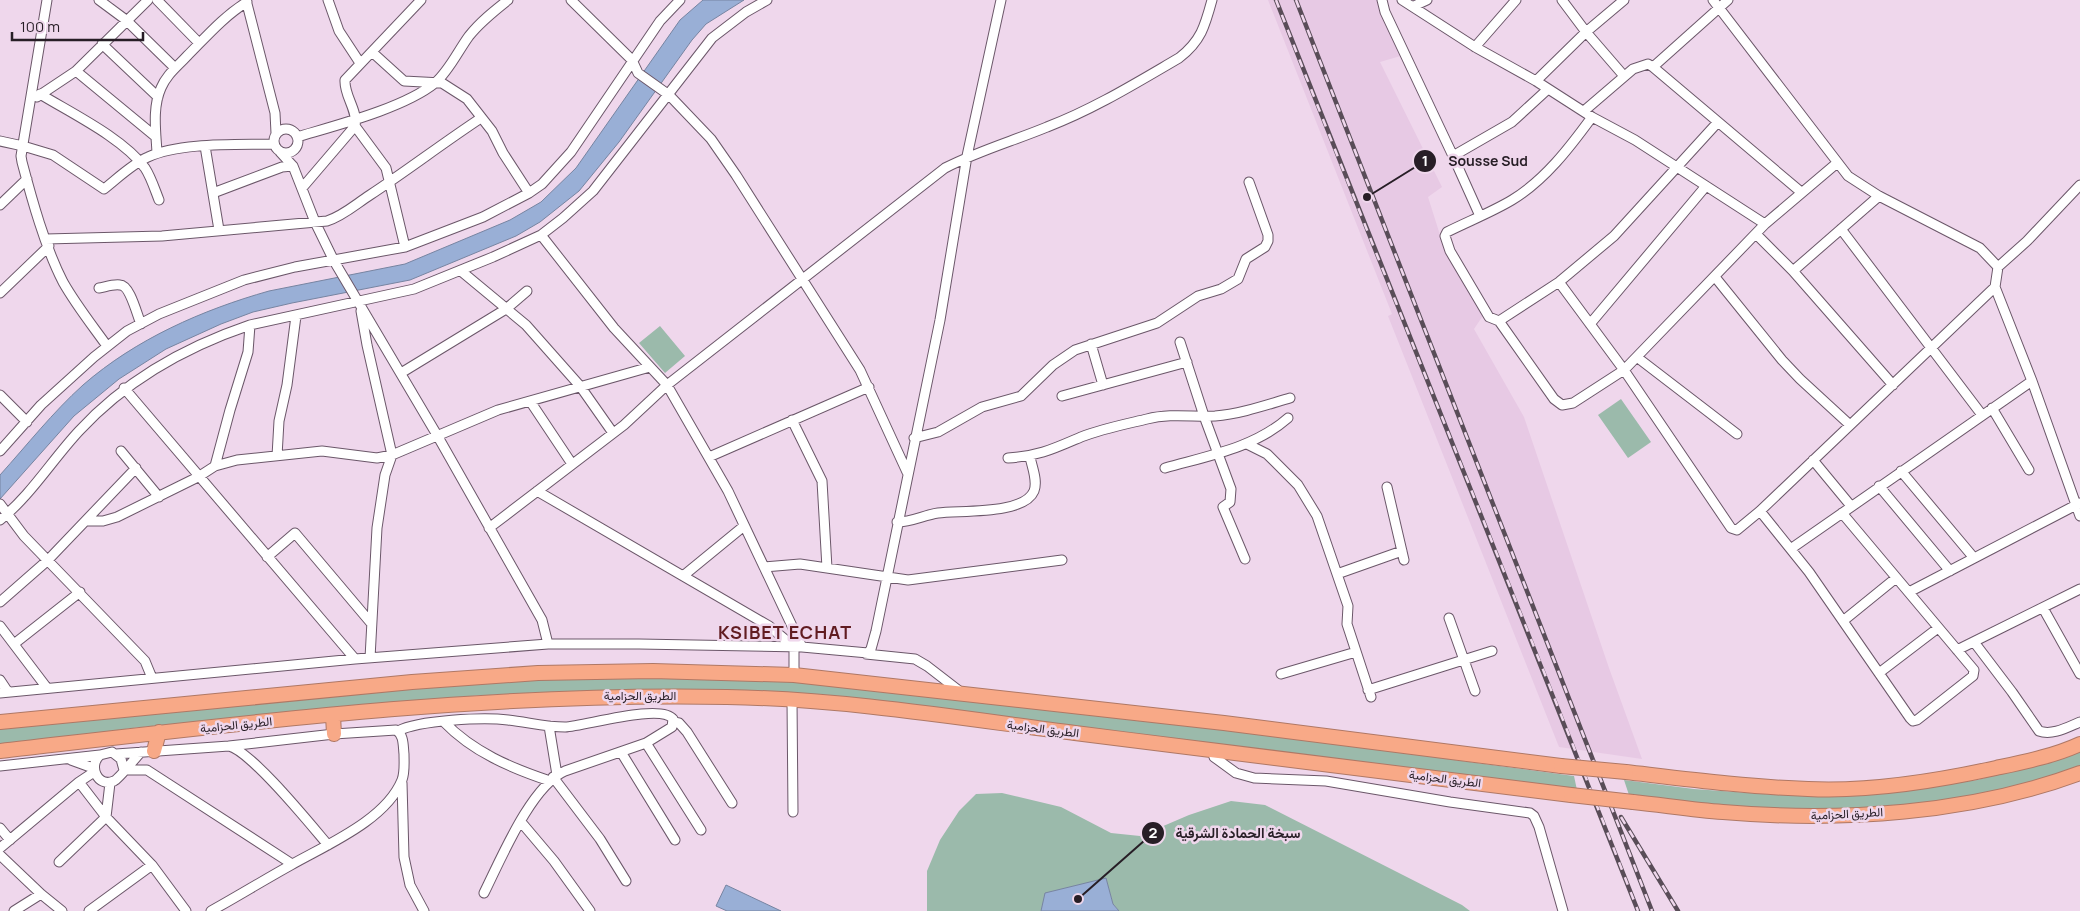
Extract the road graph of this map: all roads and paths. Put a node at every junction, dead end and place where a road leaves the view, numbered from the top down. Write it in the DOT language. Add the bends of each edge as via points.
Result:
graph roads {
  1 [pos="47,0"];
  2 [pos="99,0"];
  3 [pos="148,0"];
  4 [pos="158,0"];
  5 [pos="328,0"];
  6 [pos="421,0"];
  7 [pos="508,0"];
  8 [pos="571,0"];
  9 [pos="767,0"];
  10 [pos="1001,0"];
  11 [pos="1212,0"];
  12 [pos="1382,0"];
  13 [pos="1402,0"];
  14 [pos="1428,0"];
  15 [pos="1562,0"];
  16 [pos="1624,0"];
  17 [pos="1713,0"];
  18 [pos="1728,0"];
  19 [pos="246,1"];
  20 [pos="1513,1"];
  21 [pos="674,2"];
  22 [pos="1414,6"];
  23 [pos="1720,8"];
  24 [pos="126,20"];
  25 [pos="1586,32"];
  26 [pos="199,43"];
  27 [pos="102,44"];
  28 [pos="1475,47"];
  29 [pos="372,52"];
  30 [pos="632,60"];
  31 [pos="360,64"];
  32 [pos="174,67"];
  33 [pos="1653,67"];
  34 [pos="76,71"];
  35 [pos="1624,76"];
  36 [pos="1536,81"];
  37 [pos="436,82"];
  38 [pos="1548,89"];
  39 [pos="40,94"];
  40 [pos="669,95"];
  41 [pos="158,98"];
  42 [pos="31,102"];
  43 [pos="1584,111"];
  44 [pos="276,113"];
  45 [pos="1592,117"];
  46 [pos="481,118"];
  47 [pos="1718,122"];
  48 [pos="356,123"];
  49 [pos="288,129"];
  50 [pos="276,133"];
  51 [pos="156,137"];
  52 [pos="297,138"];
  53 [pos="0,141"];
  54 [pos="274,144"];
  55 [pos="23,146"];
  56 [pos="205,146"];
  57 [pos="296,147"];
  58 [pos="280,152"];
  59 [pos="157,153"];
  60 [pos="967,156"];
  61 [pos="1454,156"];
  62 [pos="139,161"];
  63 [pos="1837,163"];
  64 [pos="293,166"];
  65 [pos="1676,167"];
  66 [pos="27,179"];
  67 [pos="390,182"];
  68 [pos="1249,182"];
  69 [pos="2080,185"];
  70 [pos="1706,186"];
  71 [pos="302,188"];
  72 [pos="1801,192"];
  73 [pos="529,193"];
  74 [pos="213,194"];
  75 [pos="1879,196"];
  76 [pos="159,200"];
  77 [pos="0,205"];
  78 [pos="1480,216"];
  79 [pos="315,222"];
  80 [pos="1765,224"];
  81 [pos="1841,229"];
  82 [pos="219,230"];
  83 [pos="1756,234"];
  84 [pos="540,235"];
  85 [pos="47,243"];
  86 [pos="404,247"];
  87 [pos="334,261"];
  88 [pos="1998,267"];
  89 [pos="461,271"];
  90 [pos="1793,271"];
  91 [pos="1715,277"];
  92 [pos="802,280"];
  93 [pos="1559,282"];
  94 [pos="1996,287"];
  95 [pos="99,288"];
  96 [pos="527,291"];
  97 [pos="0,293"];
  98 [pos="357,300"];
  99 [pos="506,309"];
  100 [pos="296,316"];
  101 [pos="1499,321"];
  102 [pos="141,324"];
  103 [pos="1590,324"];
  104 [pos="250,326"];
  105 [pos="1180,342"];
  106 [pos="1091,344"];
  107 [pos="107,346"];
  108 [pos="1931,348"];
  109 [pos="1638,358"];
  110 [pos="1186,362"];
  111 [pos="650,367"];
  112 [pos="1624,370"];
  113 [pos="401,374"];
  114 [pos="2032,381"];
  115 [pos="667,385"];
  116 [pos="1103,385"];
  117 [pos="1892,385"];
  118 [pos="580,386"];
  119 [pos="869,387"];
  120 [pos="124,388"];
  121 [pos="0,395"];
  122 [pos="1062,396"];
  123 [pos="1290,398"];
  124 [pos="530,401"];
  125 [pos="1992,408"];
  126 [pos="1204,416"];
  127 [pos="1982,416"];
  128 [pos="1288,418"];
  129 [pos="792,420"];
  130 [pos="27,422"];
  131 [pos="1850,425"];
  132 [pos="613,433"];
  133 [pos="1737,434"];
  134 [pos="438,435"];
  135 [pos="914,438"];
  136 [pos="1247,444"];
  137 [pos="0,451"];
  138 [pos="121,451"];
  139 [pos="1218,454"];
  140 [pos="392,455"];
  141 [pos="277,456"];
  142 [pos="1030,457"];
  143 [pos="709,458"];
  144 [pos="1008,458"];
  145 [pos="1813,460"];
  146 [pos="572,464"];
  147 [pos="215,466"];
  148 [pos="136,468"];
  149 [pos="1165,468"];
  150 [pos="2029,470"];
  151 [pos="1901,471"];
  152 [pos="907,472"];
  153 [pos="198,477"];
  154 [pos="1879,486"];
  155 [pos="1387,487"];
  156 [pos="537,491"];
  157 [pos="159,497"];
  158 [pos="0,504"];
  159 [pos="2078,504"];
  160 [pos="1851,506"];
  161 [pos="1760,511"];
  162 [pos="1842,513"];
  163 [pos="2080,516"];
  164 [pos="4,517"];
  165 [pos="86,520"];
  166 [pos="897,522"];
  167 [pos="744,526"];
  168 [pos="489,528"];
  169 [pos="1792,548"];
  170 [pos="267,556"];
  171 [pos="1974,558"];
  172 [pos="1246,559"];
  173 [pos="48,560"];
  174 [pos="1062,560"];
  175 [pos="764,567"];
  176 [pos="827,568"];
  177 [pos="1950,571"];
  178 [pos="1337,574"];
  179 [pos="684,576"];
  180 [pos="886,577"];
  181 [pos="1896,578"];
  182 [pos="2080,589"];
  183 [pos="80,592"];
  184 [pos="1909,592"];
  185 [pos="0,602"];
  186 [pos="2042,608"];
  187 [pos="1449,618"];
  188 [pos="1843,621"];
  189 [pos="371,623"];
  190 [pos="0,626"];
  191 [pos="1938,628"];
  192 [pos="1974,642"];
  193 [pos="14,644"];
  194 [pos="548,644"];
  195 [pos="798,647"];
  196 [pos="1958,650"];
  197 [pos="1492,651"];
  198 [pos="1356,652"];
  199 [pos="866,654"];
  200 [pos="370,658"];
  201 [pos="355,659"];
  202 [pos="1463,660"];
  203 [pos="1879,673"];
  204 [pos="1281,674"];
  205 [pos="2080,674"];
  206 [pos="794,675"];
  207 [pos="152,678"];
  208 [pos="0,680"];
  209 [pos="47,688"];
  210 [pos="1475,691"];
  211 [pos="4,692"];
  212 [pos="963,694"];
  213 [pos="792,700"];
  214 [pos="332,715"];
  215 [pos="0,722"];
  216 [pos="444,722"];
  217 [pos="674,722"];
  218 [pos="2080,722"];
  219 [pos="549,726"];
  220 [pos="398,731"];
  221 [pos="159,732"];
  222 [pos="334,734"];
  223 [pos="646,743"];
  224 [pos="2080,744"];
  225 [pos="229,746"];
  226 [pos="1213,750"];
  227 [pos="0,751"];
  228 [pos="147,751"];
  229 [pos="621,752"];
  230 [pos="116,754"];
  231 [pos="100,755"];
  232 [pos="69,759"];
  233 [pos="0,766"];
  234 [pos="94,770"];
  235 [pos="124,770"];
  236 [pos="2080,773"];
  237 [pos="553,777"];
  238 [pos="402,780"];
  239 [pos="79,782"];
  240 [pos="110,782"];
  241 [pos="732,803"];
  242 [pos="793,812"];
  243 [pos="106,817"];
  244 [pos="522,822"];
  245 [pos="0,828"];
  246 [pos="701,830"];
  247 [pos="10,840"];
  248 [pos="675,840"];
  249 [pos="328,845"];
  250 [pos="0,848"];
  251 [pos="0,855"];
  252 [pos="59,862"];
  253 [pos="292,864"];
  254 [pos="152,865"];
  255 [pos="626,881"];
  256 [pos="484,893"];
  257 [pos="41,894"];
  258 [pos="14,911"];
  259 [pos="62,911"];
  260 [pos="89,911"];
  261 [pos="186,911"];
  262 [pos="212,911"];
  263 [pos="424,911"];
  264 [pos="590,911"];
  265 [pos="1563,911"];
  1 -- 42 [label="street"];
  2 -- 24 [label="street"];
  3 -- 24 [label="street"];
  4 -- 26 [label="street"];
  5 -- 31 [label="street" via="342,36"];
  6 -- 29 [label="street"];
  7 -- 37 [label="street" via="470,35"];
  8 -- 30 [label="street"];
  9 -- 40 [label="street" via="712,38"];
  10 -- 60 [label="street"];
  11 -- 60 [label="street" via="1203,31 1192,49 1179,58 1099,104 1047,128"];
  12 -- 61 [label="street"];
  13 -- 22 [label="street"];
  14 -- 22 [label="street"];
  15 -- 25 [label="street"];
  16 -- 25 [label="street"];
  17 -- 23 [label="street"];
  18 -- 23 [label="street"];
  19 -- 26 [label="street"];
  19 -- 44 [label="street"];
  20 -- 28 [label="street"];
  21 -- 30 [label="street"];
  22 -- 28 [label="street"];
  23 -- 33 [label="street"];
  23 -- 63 [label="street"];
  24 -- 27 [label="street"];
  24 -- 32 [label="street"];
  25 -- 35 [label="street"];
  25 -- 36 [label="street"];
  26 -- 32 [label="street"];
  27 -- 34 [label="street"];
  27 -- 41 [label="street"];
  28 -- 36 [label="street"];
  29 -- 31 [label="street"];
  29 -- 37 [label="street" via="404,81"];
  30 -- 40 [label="street" via="638,73"];
  30 -- 73 [label="street" via="571,152 542,184"];
  31 -- 48 [label="street" via="345,80"];
  32 -- 41 [label="street" via="164,80"];
  33 -- 35 [label="street" via="1642,65"];
  33 -- 47 [label="street"];
  34 -- 39 [label="street"];
  34 -- 51 [label="street"];
  35 -- 43 [label="street"];
  36 -- 38 [label="street"];
  37 -- 46 [label="street" via="464,96"];
  37 -- 48 [label="street"];
  38 -- 43 [label="street"];
  38 -- 61 [label="street" via="1512,122"];
  39 -- 42 [label="street"];
  39 -- 62 [label="street" via="94,126"];
  40 -- 84 [label="street" via="593,191"];
  40 -- 92 [label="street" via="711,139"];
  41 -- 51 [label="street"];
  42 -- 55 [label="street"];
  43 -- 45 [label="street"];
  44 -- 49 [label="street"];
  44 -- 50 [label="street"];
  45 -- 65 [label="street"];
  45 -- 78 [label="street" via="1568,150 1532,185"];
  46 -- 67 [label="street"];
  46 -- 73 [label="street"];
  47 -- 65 [label="street"];
  47 -- 72 [label="street"];
  48 -- 52 [label="street"];
  48 -- 67 [label="street" via="386,168"];
  48 -- 71 [label="street"];
  49 -- 50 [label="street"];
  49 -- 52 [label="street"];
  50 -- 54 [label="street"];
  51 -- 59 [label="street"];
  52 -- 57 [label="street"];
  53 -- 55 [label="street"];
  54 -- 56 [label="street"];
  54 -- 58 [label="street"];
  55 -- 62 [label="street" via="53,155 104,189"];
  55 -- 66 [label="street" via="21,156"];
  56 -- 59 [label="street"];
  56 -- 74 [label="street"];
  57 -- 58 [label="street" via="291,152"];
  57 -- 64 [label="street"];
  58 -- 64 [label="street"];
  59 -- 62 [label="street"];
  60 -- 92 [label="street" via="906,196"];
  60 -- 135 [label="street" via="940,320"];
  61 -- 78 [label="street"];
  62 -- 76 [label="street" via="146,169"];
  63 -- 72 [label="street"];
  63 -- 75 [label="street" via="1848,176"];
  64 -- 71 [label="street"];
  64 -- 74 [label="street" via="282,167"];
  65 -- 70 [label="street"];
  65 -- 93 [label="street" via="1614,236"];
  66 -- 77 [label="street"];
  66 -- 85 [label="street"];
  67 -- 79 [label="street" via="338,216"];
  67 -- 86 [label="street"];
  68 -- 106 [label="street" via="1268,241 1265,247 1246,258 1238,279 1222,289 1198,296 1157,322"];
  69 -- 88 [label="street"];
  70 -- 80 [label="street"];
  70 -- 103 [label="street"];
  71 -- 79 [label="street"];
  72 -- 80 [label="street"];
  73 -- 86 [label="street" via="482,217"];
  74 -- 82 [label="street"];
  75 -- 81 [label="street"];
  75 -- 88 [label="street" via="1980,248"];
  78 -- 101 [label="street" via="1447,232 1445,238 1490,317"];
  79 -- 82 [label="street"];
  79 -- 87 [label="street"];
  80 -- 83 [label="street"];
  81 -- 90 [label="street"];
  81 -- 108 [label="street"];
  82 -- 85 [label="street"];
  83 -- 90 [label="street"];
  83 -- 91 [label="street"];
  84 -- 89 [label="street"];
  84 -- 111 [label="street" via="614,328"];
  85 -- 97 [label="street"];
  85 -- 107 [label="street" via="62,280"];
  86 -- 87 [label="street"];
  87 -- 98 [label="street"];
  87 -- 102 [label="street" via="244,280"];
  88 -- 94 [label="street"];
  89 -- 98 [label="street" via="414,289"];
  89 -- 99 [label="street"];
  90 -- 117 [label="street"];
  91 -- 109 [label="street"];
  91 -- 131 [label="street" via="1800,380"];
  92 -- 115 [label="street"];
  92 -- 119 [label="street"];
  93 -- 101 [label="street"];
  93 -- 103 [label="street"];
  94 -- 108 [label="street"];
  94 -- 114 [label="street"];
  95 -- 102 [label="street" via="120,284 125,287"];
  96 -- 99 [label="street"];
  98 -- 100 [label="street"];
  98 -- 113 [label="street"];
  98 -- 140 [label="street"];
  99 -- 113 [label="street"];
  99 -- 118 [label="street" via="526,325"];
  100 -- 104 [label="street"];
  100 -- 141 [label="street" via="279,421"];
  101 -- 112 [label="street" via="1559,403 1573,402"];
  102 -- 107 [label="street"];
  103 -- 112 [label="street"];
  104 -- 120 [label="street" via="175,356"];
  104 -- 147 [label="street" via="248,352"];
  105 -- 110 [label="street"];
  106 -- 116 [label="street"];
  106 -- 135 [label="street" via="1053,365 1021,396 982,407 938,432"];
  107 -- 130 [label="street"];
  108 -- 117 [label="street"];
  108 -- 127 [label="street"];
  109 -- 112 [label="street"];
  109 -- 133 [label="street"];
  110 -- 116 [label="street"];
  110 -- 126 [label="street"];
  111 -- 115 [label="street"];
  111 -- 118 [label="street"];
  112 -- 161 [label="street" via="1731,528 1739,529"];
  113 -- 134 [label="street"];
  114 -- 125 [label="street"];
  114 -- 159 [label="street"];
  115 -- 132 [label="street"];
  115 -- 143 [label="street"];
  116 -- 122 [label="street"];
  117 -- 131 [label="street"];
  118 -- 124 [label="street"];
  118 -- 132 [label="street"];
  119 -- 129 [label="street"];
  119 -- 152 [label="street"];
  120 -- 153 [label="street"];
  120 -- 164 [label="street" via="78,432"];
  121 -- 130 [label="street"];
  123 -- 126 [label="street" via="1249,410"];
  124 -- 134 [label="street" via="498,410"];
  124 -- 146 [label="street"];
  125 -- 127 [label="street"];
  125 -- 150 [label="street"];
  126 -- 139 [label="street"];
  126 -- 142 [label="street" via="1148,418 1081,437"];
  127 -- 151 [label="street"];
  128 -- 136 [label="street" via="1275,430"];
  129 -- 143 [label="street"];
  129 -- 176 [label="street" via="822,480"];
  130 -- 137 [label="street"];
  131 -- 145 [label="street"];
  132 -- 146 [label="street"];
  134 -- 140 [label="street"];
  134 -- 168 [label="street"];
  135 -- 152 [label="street"];
  136 -- 139 [label="street"];
  136 -- 178 [label="street" via="1267,454 1298,485 1316,516"];
  138 -- 148 [label="street"];
  139 -- 149 [label="street"];
  139 -- 172 [label="street" via="1232,497 1223,507"];
  140 -- 141 [label="street" via="378,458 322,451"];
  140 -- 189 [label="street" via="385,475 377,528"];
  141 -- 147 [label="street" via="236,460"];
  142 -- 144 [label="street"];
  142 -- 166 [label="street" via="1035,478 1034,492 1027,499 1002,509 937,513 910,522"];
  143 -- 167 [label="street"];
  145 -- 160 [label="street"];
  145 -- 161 [label="street"];
  146 -- 156 [label="street"];
  147 -- 153 [label="street"];
  148 -- 157 [label="street"];
  148 -- 165 [label="street"];
  151 -- 154 [label="street"];
  151 -- 171 [label="street"];
  152 -- 166 [label="street"];
  153 -- 157 [label="street"];
  153 -- 170 [label="street"];
  154 -- 160 [label="street"];
  154 -- 177 [label="street"];
  155 -- 178 [label="street" via="1403,555"];
  156 -- 168 [label="street"];
  156 -- 179 [label="street"];
  157 -- 165 [label="street" via="117,517 103,521"];
  158 -- 164 [label="street"];
  159 -- 163 [label="street"];
  159 -- 171 [label="street"];
  160 -- 162 [label="street"];
  161 -- 169 [label="street"];
  162 -- 169 [label="street"];
  162 -- 181 [label="street"];
  164 -- 173 [label="street"];
  165 -- 173 [label="street"];
  166 -- 180 [label="street"];
  167 -- 175 [label="street"];
  167 -- 179 [label="street"];
  168 -- 194 [label="street" via="542,620"];
  169 -- 188 [label="street"];
  170 -- 189 [label="street" via="295,533"];
  170 -- 201 [label="street"];
  171 -- 177 [label="street"];
  173 -- 183 [label="street"];
  173 -- 185 [label="street"];
  174 -- 180 [label="street" via="908,580"];
  175 -- 176 [label="street" via="800,564"];
  175 -- 195 [label="street"];
  176 -- 180 [label="street"];
  177 -- 184 [label="street"];
  178 -- 198 [label="street" via="1348,606 1347,624"];
  179 -- 195 [label="street"];
  180 -- 199 [label="street" via="871,649"];
  181 -- 184 [label="street"];
  181 -- 188 [label="street"];
  182 -- 186 [label="street"];
  183 -- 193 [label="street"];
  183 -- 207 [label="street" via="145,661"];
  184 -- 191 [label="street"];
  186 -- 192 [label="street"];
  186 -- 205 [label="street"];
  187 -- 202 [label="street"];
  188 -- 203 [label="street"];
  189 -- 200 [label="street"];
  190 -- 193 [label="street"];
  191 -- 196 [label="street"];
  191 -- 203 [label="street"];
  192 -- 196 [label="street"];
  192 -- 218 [label="street" via="2039,731 2055,732"];
  193 -- 209 [label="street"];
  194 -- 195 [label="street"];
  194 -- 200 [label="street"];
  195 -- 199 [label="street"];
  195 -- 206 [label="street"];
  196 -- 203 [label="street" via="1974,673 1917,720 1912,721"];
  197 -- 202 [label="street"];
  198 -- 202 [label="street" via="1369,694"];
  198 -- 204 [label="street"];
  199 -- 212 [label="street" via="916,659"];
  200 -- 201 [label="street"];
  201 -- 207 [label="street"];
  202 -- 210 [label="street"];
  206 -- 212 [label="highway, الطريق الحزامية"];
  206 -- 215 [label="highway, الطريق الحزامية" via="653,671 538,673"];
  207 -- 209 [label="street"];
  208 -- 211 [label="street"];
  209 -- 211 [label="street"];
  212 -- 224 [label="highway, الطريق الحزامية, bridge" via="1224,722 1562,766 1809,790 1938,779 2021,762"];
  213 -- 214 [label="highway, الطريق الحزامية" via="585,697 458,703"];
  213 -- 226 [label="highway, الطريق الحزامية"];
  213 -- 242 [label="street"];
  214 -- 221 [label="highway, الطريق الحزامية"];
  214 -- 222 [label="highway"];
  216 -- 219 [label="street" via="500,719"];
  216 -- 220 [label="street" via="415,725"];
  216 -- 237 [label="street" via="488,756 512,767"];
  217 -- 219 [label="street" via="667,714 637,714 576,726"];
  217 -- 223 [label="street"];
  217 -- 241 [label="street" via="687,732"];
  219 -- 237 [label="street"];
  220 -- 222 [label="street"];
  220 -- 238 [label="street" via="403,742 405,768"];
  221 -- 227 [label="highway, الطريق الحزامية"];
  221 -- 228 [label="highway"];
  222 -- 225 [label="street"];
  223 -- 229 [label="street"];
  223 -- 246 [label="street"];
  225 -- 228 [label="street"];
  225 -- 249 [label="street" via="247,757"];
  226 -- 236 [label="highway, الطريق الحزامية, bridge" via="1571,795 1768,815 1873,814 1939,807 1996,798"];
  226 -- 265 [label="street" via="1214,757 1236,774 1254,778 1326,781 1530,813 1539,827"];
  228 -- 230 [label="street"];
  228 -- 235 [label="street"];
  229 -- 237 [label="street"];
  229 -- 248 [label="street"];
  230 -- 231 [label="street"];
  230 -- 235 [label="street" via="122,759"];
  231 -- 232 [label="street"];
  231 -- 234 [label="street" via="95,760"];
  232 -- 233 [label="street"];
  232 -- 234 [label="street"];
  234 -- 239 [label="street"];
  234 -- 240 [label="street" via="98,779"];
  235 -- 240 [label="street" via="117,780"];
  235 -- 253 [label="street" via="146,770"];
  237 -- 244 [label="street" via="532,802"];
  237 -- 255 [label="street" via="600,839"];
  238 -- 249 [label="street" via="380,809"];
  238 -- 263 [label="street" via="404,857 410,885"];
  239 -- 243 [label="street"];
  239 -- 247 [label="street"];
  240 -- 243 [label="street"];
  243 -- 252 [label="street"];
  243 -- 254 [label="street"];
  244 -- 256 [label="street"];
  244 -- 264 [label="street"];
  245 -- 247 [label="street"];
  247 -- 250 [label="street"];
  249 -- 253 [label="street"];
  251 -- 257 [label="street"];
  253 -- 262 [label="street"];
  254 -- 260 [label="street"];
  254 -- 261 [label="street"];
  257 -- 258 [label="street"];
  257 -- 259 [label="street"];
}
